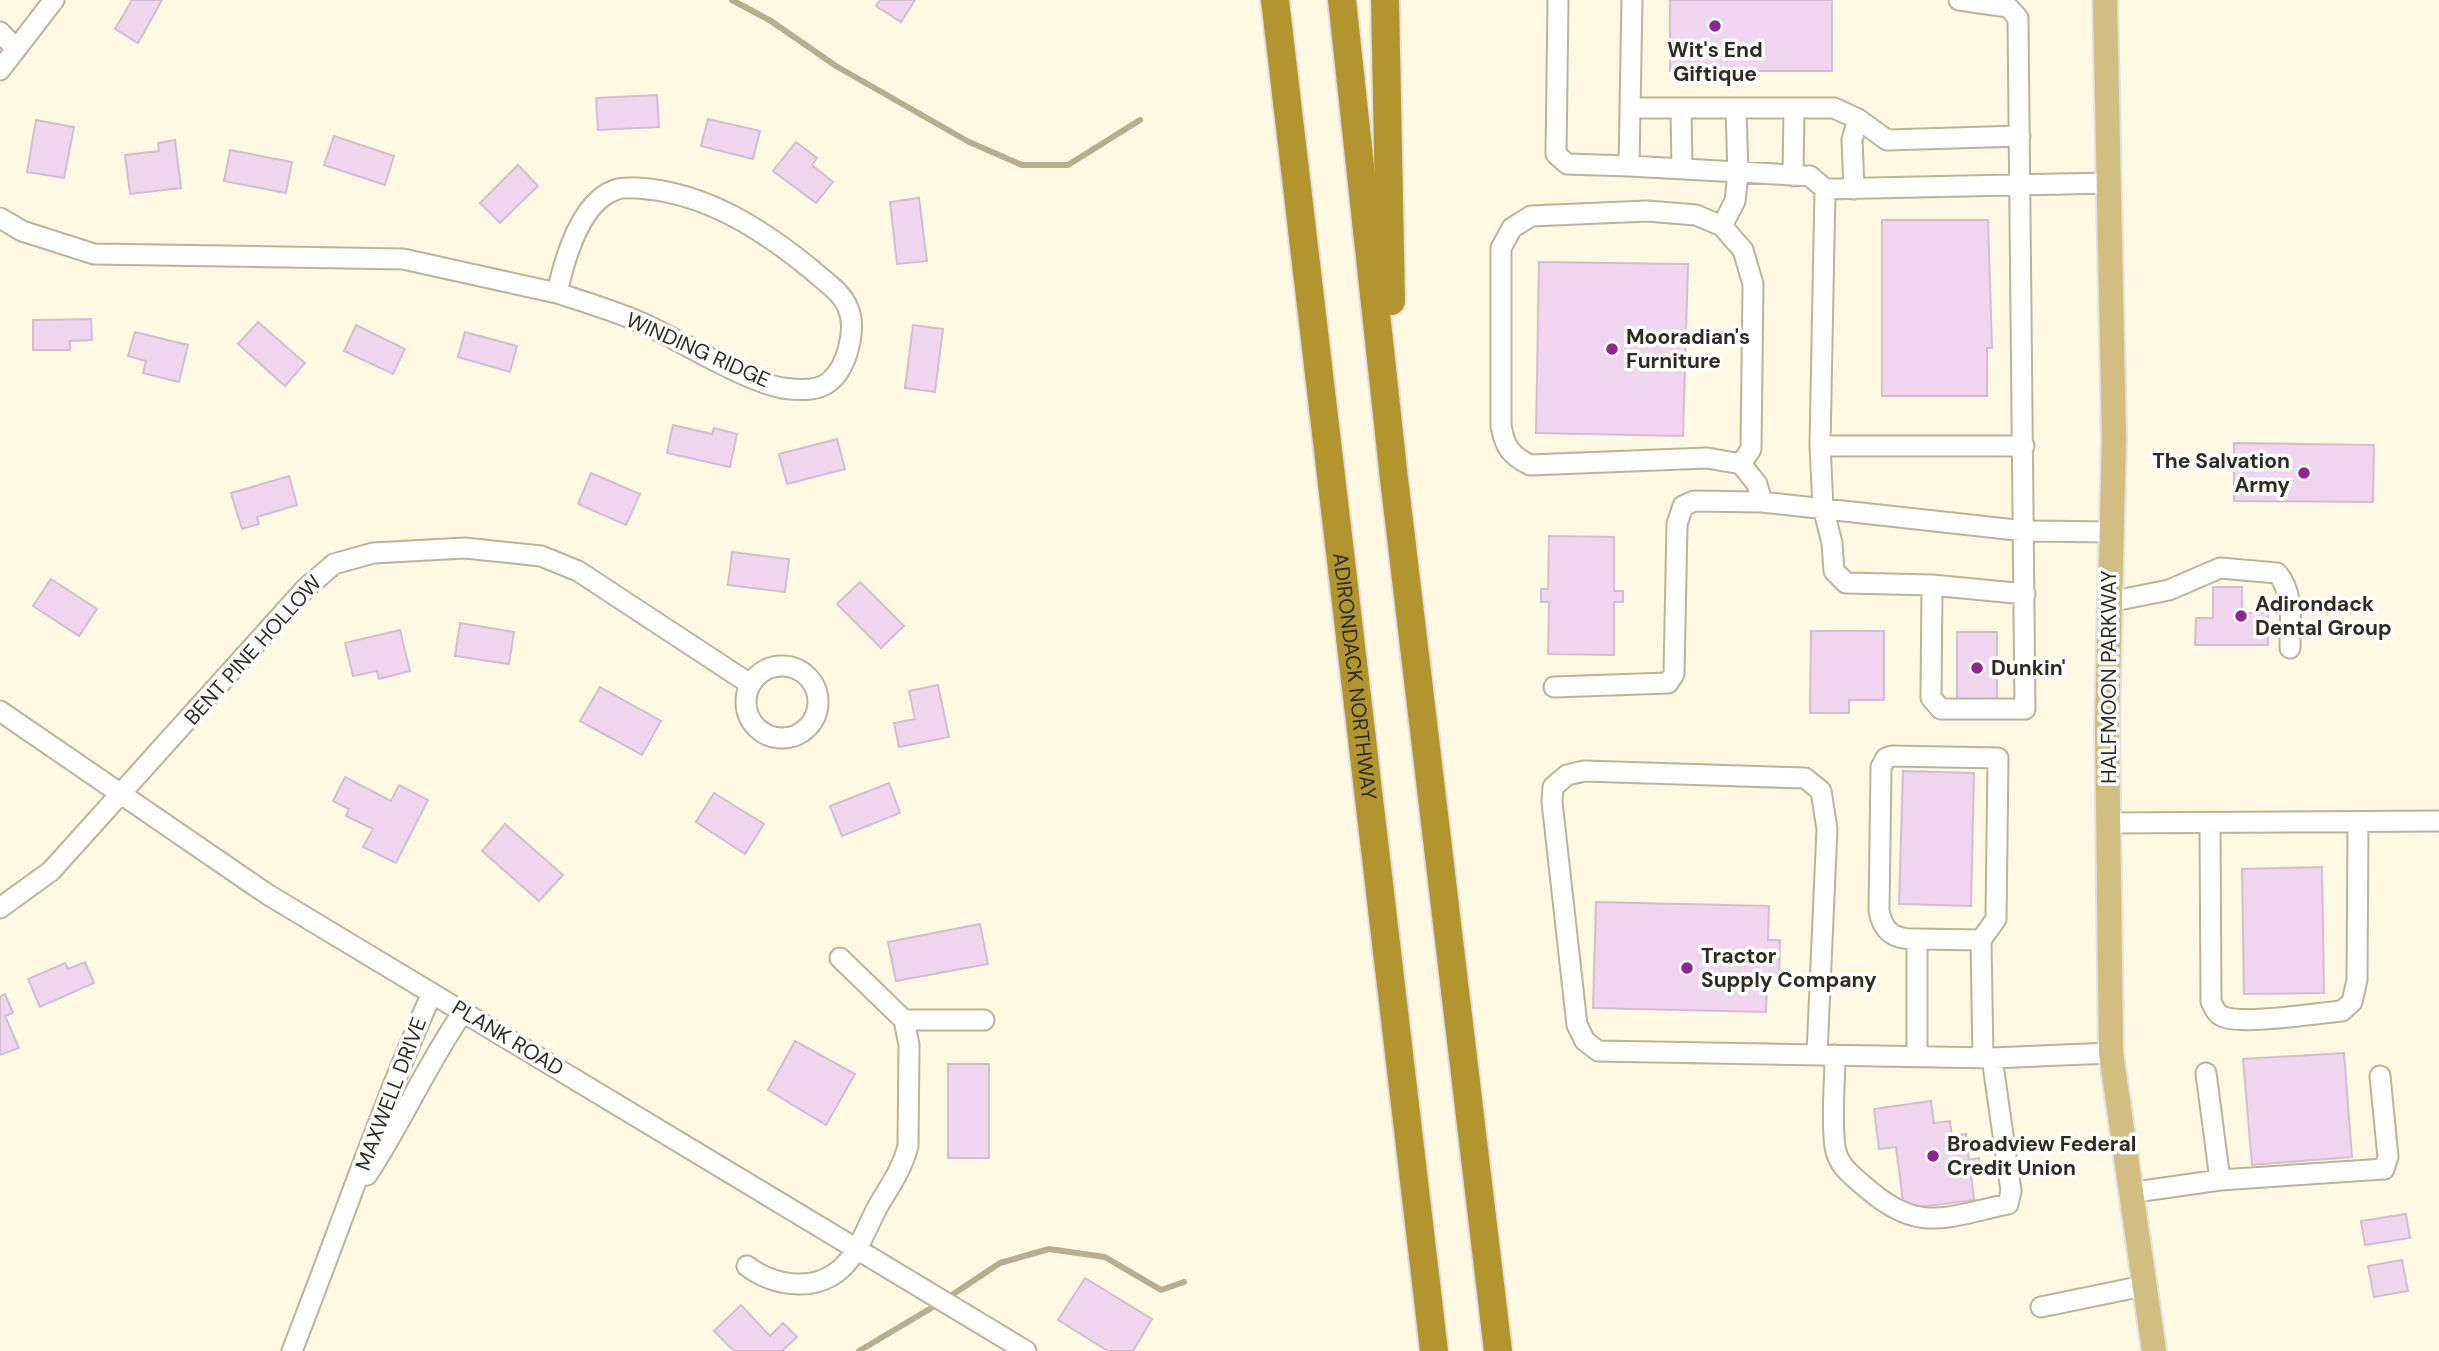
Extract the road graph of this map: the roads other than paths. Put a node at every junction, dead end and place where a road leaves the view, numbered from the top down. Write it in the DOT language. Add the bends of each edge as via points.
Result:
graph roads {
  1 [pos="54,0"];
  2 [pos="1275,0"];
  3 [pos="1342,0"];
  4 [pos="1385,0"];
  5 [pos="1558,0"];
  6 [pos="1632,0"];
  7 [pos="1959,0"];
  8 [pos="2105,0"];
  9 [pos="0,32"];
  10 [pos="16,49"];
  11 [pos="0,70"];
  12 [pos="1630,108"];
  13 [pos="1794,108"];
  14 [pos="1681,109"];
  15 [pos="1736,109"];
  16 [pos="1857,119"];
  17 [pos="2020,136"];
  18 [pos="1629,166"];
  19 [pos="1682,168"];
  20 [pos="1738,174"];
  21 [pos="1793,176"];
  22 [pos="2109,183"];
  23 [pos="2021,185"];
  24 [pos="1825,189"];
  25 [pos="1854,189"];
  26 [pos="0,218"];
  27 [pos="1722,226"];
  28 [pos="557,293"];
  29 [pos="1820,446"];
  30 [pos="2024,446"];
  31 [pos="1741,464"];
  32 [pos="1394,479"];
  33 [pos="1762,502"];
  34 [pos="1824,508"];
  35 [pos="2025,531"];
  36 [pos="2109,532"];
  37 [pos="1932,585"];
  38 [pos="2025,594"];
  39 [pos="2109,602"];
  40 [pos="2290,648"];
  41 [pos="750,684"];
  42 [pos="1554,687"];
  43 [pos="0,711"];
  44 [pos="121,794"];
  45 [pos="2439,821"];
  46 [pos="2358,822"];
  47 [pos="2108,823"];
  48 [pos="2210,823"];
  49 [pos="0,908"];
  50 [pos="1917,939"];
  51 [pos="1982,940"];
  52 [pos="840,958"];
  53 [pos="432,993"];
  54 [pos="463,1012"];
  55 [pos="904,1020"];
  56 [pos="984,1020"];
  57 [pos="2111,1053"];
  58 [pos="1826,1054"];
  59 [pos="1917,1057"];
  60 [pos="1987,1058"];
  61 [pos="2206,1073"];
  62 [pos="2380,1076"];
  63 [pos="2220,1180"];
  64 [pos="2129,1193"];
  65 [pos="353,1196"];
  66 [pos="857,1248"];
  67 [pos="747,1266"];
  68 [pos="2143,1286"];
  69 [pos="2041,1307"];
  70 [pos="292,1351"];
  71 [pos="1026,1351"];
  72 [pos="1434,1351"];
  73 [pos="1498,1351"];
  74 [pos="2154,1351"];
  1 -- 10 [label="street"];
  2 -- 72 [label="highway, ADIRONDACK NORTHWAY"];
  3 -- 32 [label="highway"];
  4 -- 32 [label="highway"];
  5 -- 18 [label="street" via="1556,154 1567,164"];
  6 -- 12 [label="street"];
  7 -- 17 [label="street" via="2008,7 2018,18"];
  8 -- 22 [label="main road, HALFMOON PARKWAY"];
  9 -- 10 [label="street"];
  10 -- 11 [label="street"];
  12 -- 14 [label="street"];
  12 -- 18 [label="street"];
  13 -- 15 [label="street"];
  13 -- 16 [label="street" via="1834,108"];
  13 -- 21 [label="street"];
  14 -- 15 [label="street"];
  14 -- 19 [label="street"];
  15 -- 20 [label="street"];
  16 -- 17 [label="street" via="1887,140"];
  16 -- 25 [label="street" via="1852,140"];
  17 -- 23 [label="street"];
  18 -- 19 [label="street"];
  19 -- 20 [label="street"];
  20 -- 21 [label="street"];
  20 -- 27 [label="street" via="1735,201"];
  21 -- 24 [label="street" via="1810,176"];
  22 -- 23 [label="street"];
  22 -- 36 [label="main road, HALFMOON PARKWAY" via="2114,440"];
  23 -- 25 [label="street"];
  23 -- 30 [label="street"];
  24 -- 25 [label="street"];
  24 -- 29 [label="street"];
  26 -- 28 [label="street, WINDING RIDGE" via="22,231 94,254 403,259"];
  27 -- 31 [label="street" via="1743,250 1753,284 1751,449"];
  27 -- 31 [label="street" via="1696,215 1647,211 1531,216 1512,228 1501,248 1501,425 1504,445 1513,457 1530,465 1707,458"];
  28 -- 28 [label="street, WINDING RIDGE" via="640,322 782,388 811,390 829,383 850,340 849,310 838,292 787,250 744,221 665,190 616,189 606,194 586,216 565,256"];
  29 -- 30 [label="street"];
  29 -- 34 [label="street"];
  30 -- 35 [label="street"];
  31 -- 33 [label="street" via="1757,484"];
  32 -- 73 [label="highway"];
  33 -- 34 [label="street"];
  33 -- 42 [label="street" via="1694,501 1683,506 1677,524 1674,674 1668,683"];
  34 -- 35 [label="street"];
  34 -- 37 [label="street" via="1834,572 1846,583"];
  35 -- 36 [label="street"];
  35 -- 38 [label="street"];
  36 -- 39 [label="main road, HALFMOON PARKWAY"];
  37 -- 38 [label="street"];
  37 -- 38 [label="street" via="1931,698 1941,709 2025,709"];
  39 -- 40 [label="street" via="2169,590 2220,568 2277,573 2290,600"];
  39 -- 47 [label="main road, HALFMOON PARKWAY"];
  41 -- 44 [label="street, BENT PINE HOLLOW" via="578,571 541,556 465,548 373,553 334,564 305,589"];
  43 -- 44 [label="street, PLANK ROAD"];
  44 -- 49 [label="street, BENT PINE HOLLOW" via="51,871"];
  44 -- 53 [label="street, PLANK ROAD" via="267,894"];
  45 -- 46 [label="street"];
  46 -- 48 [label="street"];
  46 -- 48 [label="street" via="2357,981 2352,1002 2342,1011 2227,1018 2216,1013 2211,1001"];
  47 -- 48 [label="street"];
  47 -- 57 [label="main road, HALFMOON PARKWAY"];
  50 -- 51 [label="street"];
  50 -- 51 [label="street" via="1896,938 1880,918 1883,762 1892,756 1998,758 1996,919"];
  50 -- 59 [label="street"];
  51 -- 60 [label="street"];
  52 -- 55 [label="street"];
  53 -- 54 [label="street, PLANK ROAD"];
  53 -- 65 [label="street, MAXWELL DRIVE" via="394,1076"];
  54 -- 65 [label="street, MAXWELL DRIVE" via="429,1062 385,1147"];
  54 -- 66 [label="street, PLANK ROAD"];
  55 -- 56 [label="street"];
  55 -- 66 [label="street" via="909,1045 908,1146 898,1175"];
  57 -- 60 [label="street"];
  57 -- 64 [label="main road, HALFMOON PARKWAY"];
  58 -- 58 [label="street" via="1598,1051 1586,1041 1577,1025 1553,787 1567,775 1584,771 1805,778 1821,792 1827,829"];
  58 -- 59 [label="street"];
  58 -- 60 [label="street" via="1835,1149 1843,1167 1897,1212 1940,1218 2008,1204 2011,1191"];
  59 -- 60 [label="street"];
  61 -- 63 [label="street"];
  62 -- 63 [label="street" via="2388,1157 2384,1169"];
  63 -- 64 [label="street"];
  64 -- 68 [label="main road, HALFMOON PARKWAY"];
  65 -- 70 [label="street, MAXWELL DRIVE"];
  66 -- 67 [label="street" via="839,1271 810,1283 761,1276"];
  66 -- 71 [label="street, PLANK ROAD"];
  68 -- 69 [label="street"];
  68 -- 74 [label="main road, HALFMOON PARKWAY"];
}
